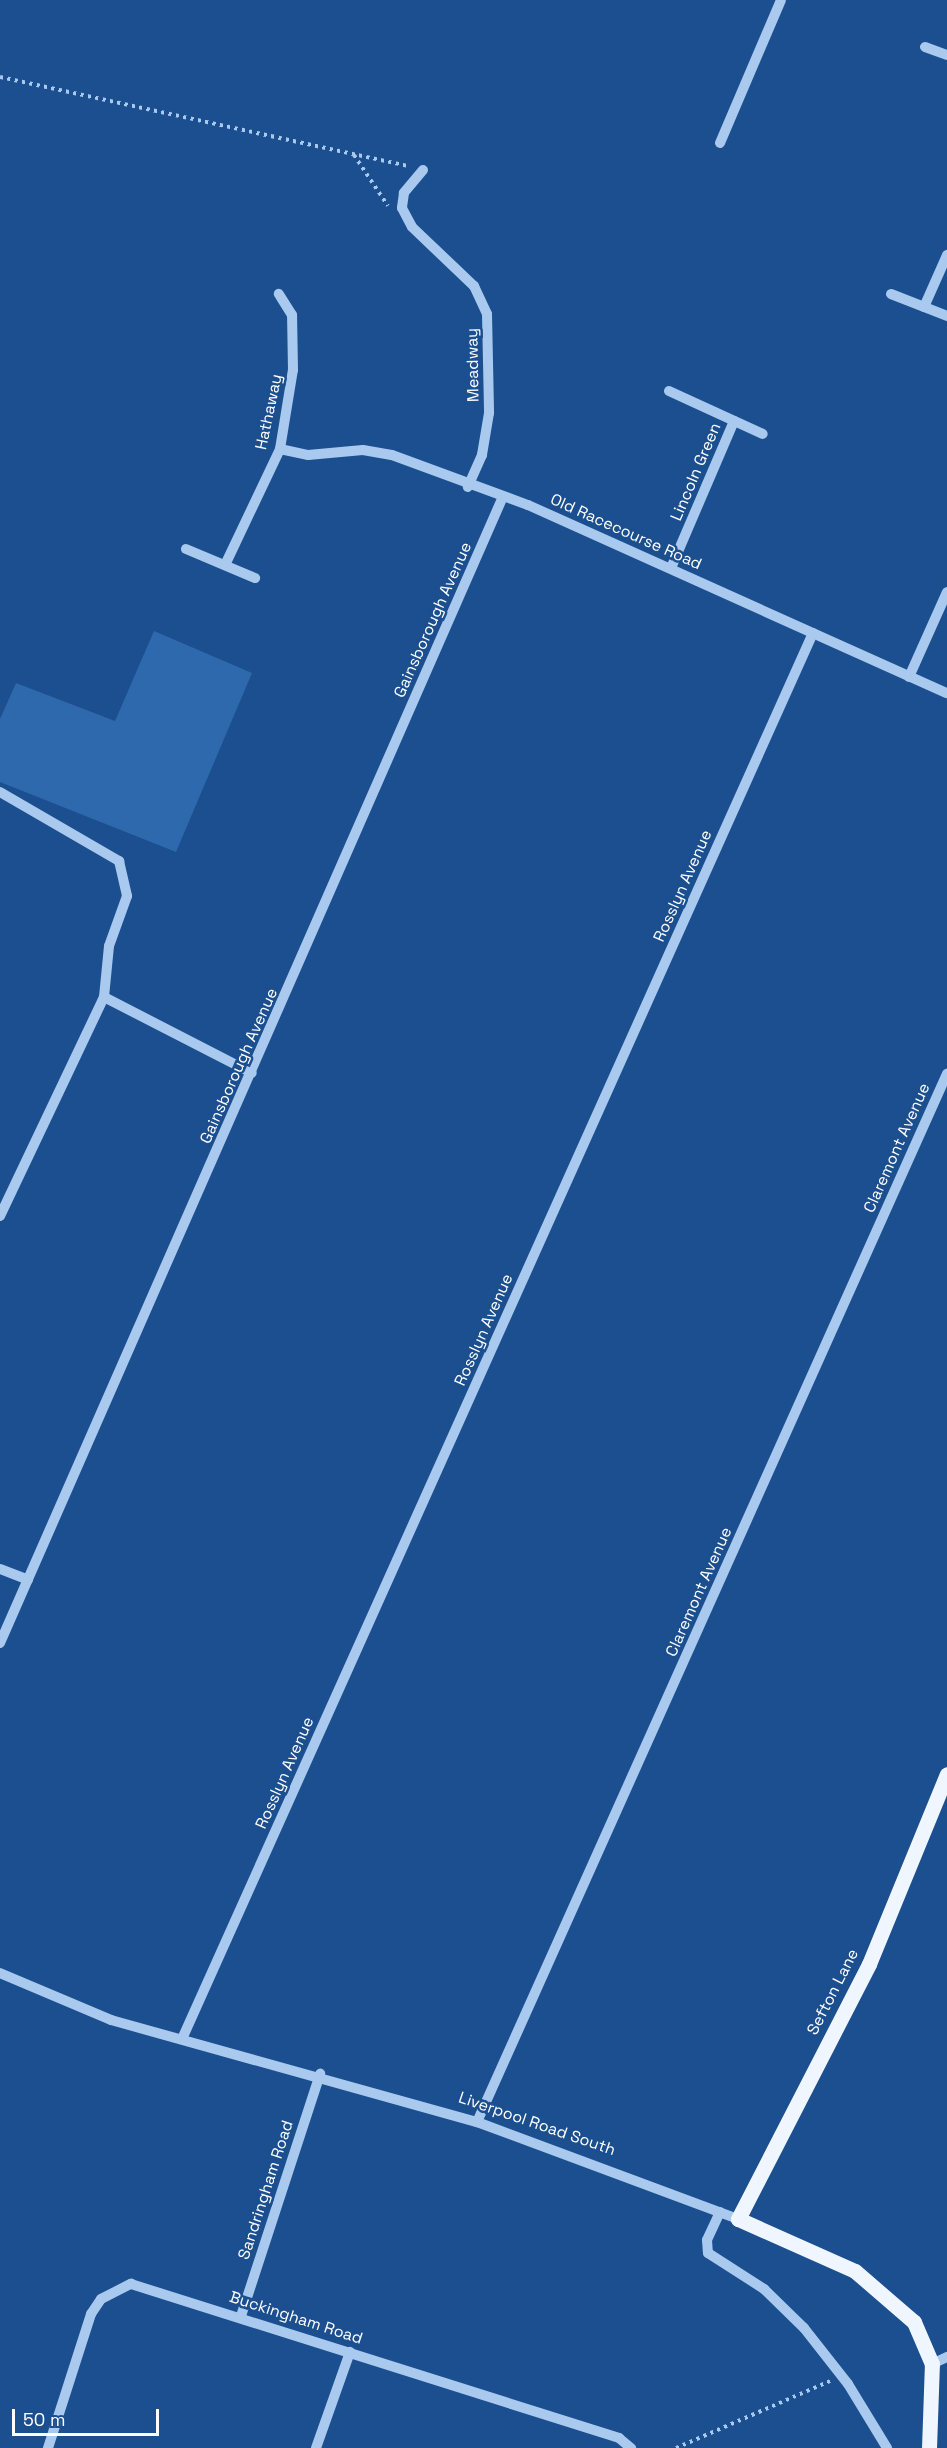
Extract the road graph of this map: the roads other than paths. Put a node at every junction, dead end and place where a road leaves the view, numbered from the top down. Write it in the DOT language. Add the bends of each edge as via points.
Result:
graph roads {
  1 [pos="781,0"];
  2 [pos="924,47"];
  3 [pos="947,55"];
  4 [pos="720,143"];
  5 [pos="423,170"];
  6 [pos="947,255"];
  7 [pos="279,294"];
  8 [pos="891,294"];
  9 [pos="924,307"];
  10 [pos="947,316"];
  11 [pos="669,390"];
  12 [pos="734,421"];
  13 [pos="763,434"];
  14 [pos="280,448"];
  15 [pos="468,487"];
  16 [pos="502,499"];
  17 [pos="186,549"];
  18 [pos="225,565"];
  19 [pos="671,568"];
  20 [pos="255,578"];
  21 [pos="947,592"];
  22 [pos="813,633"];
  23 [pos="909,677"];
  24 [pos="947,693"];
  25 [pos="0,792"];
  26 [pos="104,997"];
  27 [pos="252,1073"];
  28 [pos="947,1074"];
  29 [pos="0,1216"];
  30 [pos="0,1569"];
  31 [pos="28,1580"];
  32 [pos="0,1643"];
  33 [pos="947,1774"];
  34 [pos="0,1973"];
  35 [pos="182,2039"];
  36 [pos="320,2074"];
  37 [pos="477,2122"];
  38 [pos="720,2212"];
  39 [pos="738,2219"];
  40 [pos="241,2316"];
  41 [pos="350,2352"];
  42 [pos="947,2356"];
  43 [pos="932,2364"];
  44 [pos="48,2448"];
  45 [pos="316,2448"];
  46 [pos="631,2448"];
  47 [pos="887,2448"];
  48 [pos="929,2448"];
  1 -- 4 [label="street"];
  2 -- 3 [label="street"];
  5 -- 15 [label="street, Meadway" via="404,193 402,208 412,227 456,263 487,314 489,413 482,455"];
  6 -- 9 [label="street"];
  7 -- 14 [label="street, Hathaway" via="292,315 293,370"];
  8 -- 9 [label="street"];
  9 -- 10 [label="street"];
  11 -- 12 [label="street, Lincoln Green"];
  12 -- 13 [label="street, Lincoln Green"];
  12 -- 19 [label="street, Lincoln Green"];
  14 -- 15 [label="street, Old Racecourse Road" via="308,455 378,451"];
  14 -- 18 [label="street, Hathaway"];
  15 -- 16 [label="street, Old Racecourse Road"];
  16 -- 19 [label="street, Old Racecourse Road" via="528,505"];
  16 -- 27 [label="street, Gainsborough Avenue"];
  17 -- 18 [label="street"];
  18 -- 20 [label="street"];
  19 -- 22 [label="street, Old Racecourse Road"];
  21 -- 23 [label="street"];
  22 -- 23 [label="street, Old Racecourse Road"];
  22 -- 35 [label="street, Rosslyn Avenue"];
  23 -- 24 [label="street, Old Racecourse Road"];
  25 -- 26 [label="street" via="119,861 127,896 109,946"];
  26 -- 27 [label="street"];
  26 -- 29 [label="street"];
  27 -- 31 [label="street, Gainsborough Avenue"];
  28 -- 37 [label="street, Claremont Avenue"];
  30 -- 31 [label="street"];
  31 -- 32 [label="street, Gainsborough Avenue"];
  33 -- 39 [label="main road, Sefton Lane" via="868,1964"];
  34 -- 35 [label="street, Liverpool Road South" via="111,2020"];
  35 -- 36 [label="street, Liverpool Road South"];
  36 -- 37 [label="street, Liverpool Road South"];
  36 -- 40 [label="street, Sandringham Road"];
  37 -- 38 [label="street, Liverpool Road South"];
  38 -- 39 [label="street, Liverpool Road South"];
  38 -- 47 [label="street" via="707,2240 708,2253 764,2289 842,2376"];
  39 -- 43 [label="main road, Liverpool Road South" via="873,2282 914,2322"];
  40 -- 41 [label="street, Buckingham Road"];
  40 -- 44 [label="street, Buckingham Road" via="148,2286 131,2284 101,2299 91,2314"];
  41 -- 45 [label="street"];
  41 -- 46 [label="street, Buckingham Road" via="619,2438"];
  42 -- 43 [label="street"];
  43 -- 48 [label="main road, Liverpool Road South"];
}
